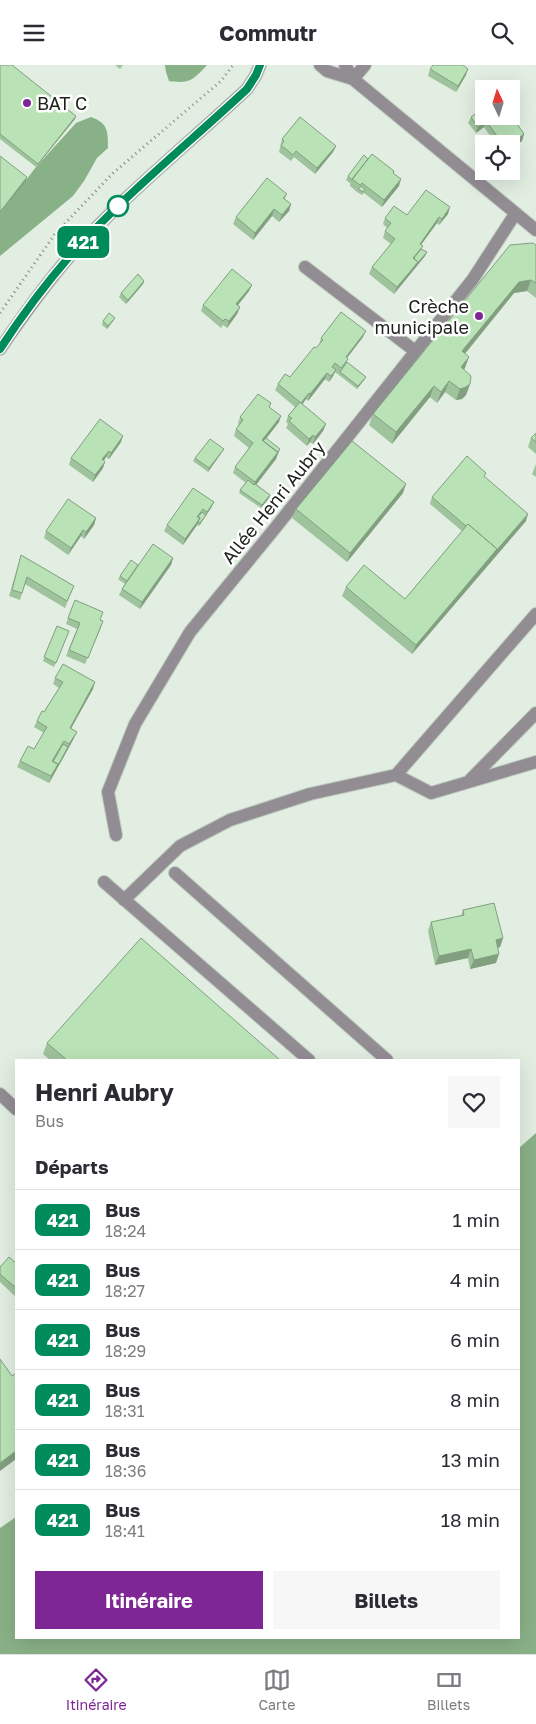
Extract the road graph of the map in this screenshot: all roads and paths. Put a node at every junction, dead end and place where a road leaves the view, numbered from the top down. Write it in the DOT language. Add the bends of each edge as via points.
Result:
graph roads {
  1 [pos="233,65"];
  2 [pos="260,65"];
  3 [pos="320,65"];
  4 [pos="345,65"];
  5 [pos="365,65"];
  6 [pos="353,79"];
  7 [pos="515,214"];
  8 [pos="536,230"];
  9 [pos="305,267"];
  10 [pos="0,313"];
  11 [pos="0,349"];
  12 [pos="415,351"];
  13 [pos="536,614"];
  14 [pos="536,713"];
  15 [pos="536,762"];
  16 [pos="396,775"];
  17 [pos="468,782"];
  18 [pos="116,835"];
  19 [pos="175,873"];
  20 [pos="104,882"];
  21 [pos="124,900"];
  22 [pos="308,1059"];
  23 [pos="385,1059"];
  24 [pos="0,1094"];
  25 [pos="15,1108"];
  1 -- 10 [label="path" via="221,81 112,174 55,234"];
  2 -- 11 [label="street" via="247,89 111,213 68,258"];
  3 -- 6 [label="street" via="327,71"];
  4 -- 6 [label="street"];
  5 -- 6 [label="street"];
  6 -- 7 [label="street"];
  7 -- 8 [label="street"];
  7 -- 12 [label="street, Allée Henri Aubry" via="473,279"];
  9 -- 12 [label="street"];
  12 -- 18 [label="street, Allée Henri Aubry" via="190,632 135,724 108,792"];
  13 -- 16 [label="street"];
  14 -- 17 [label="street"];
  15 -- 17 [label="street"];
  16 -- 17 [label="street" via="431,793"];
  16 -- 21 [label="street" via="310,794 230,820 180,845"];
  19 -- 23 [label="street"];
  20 -- 21 [label="street"];
  21 -- 22 [label="street"];
  24 -- 25 [label="street"];
}
